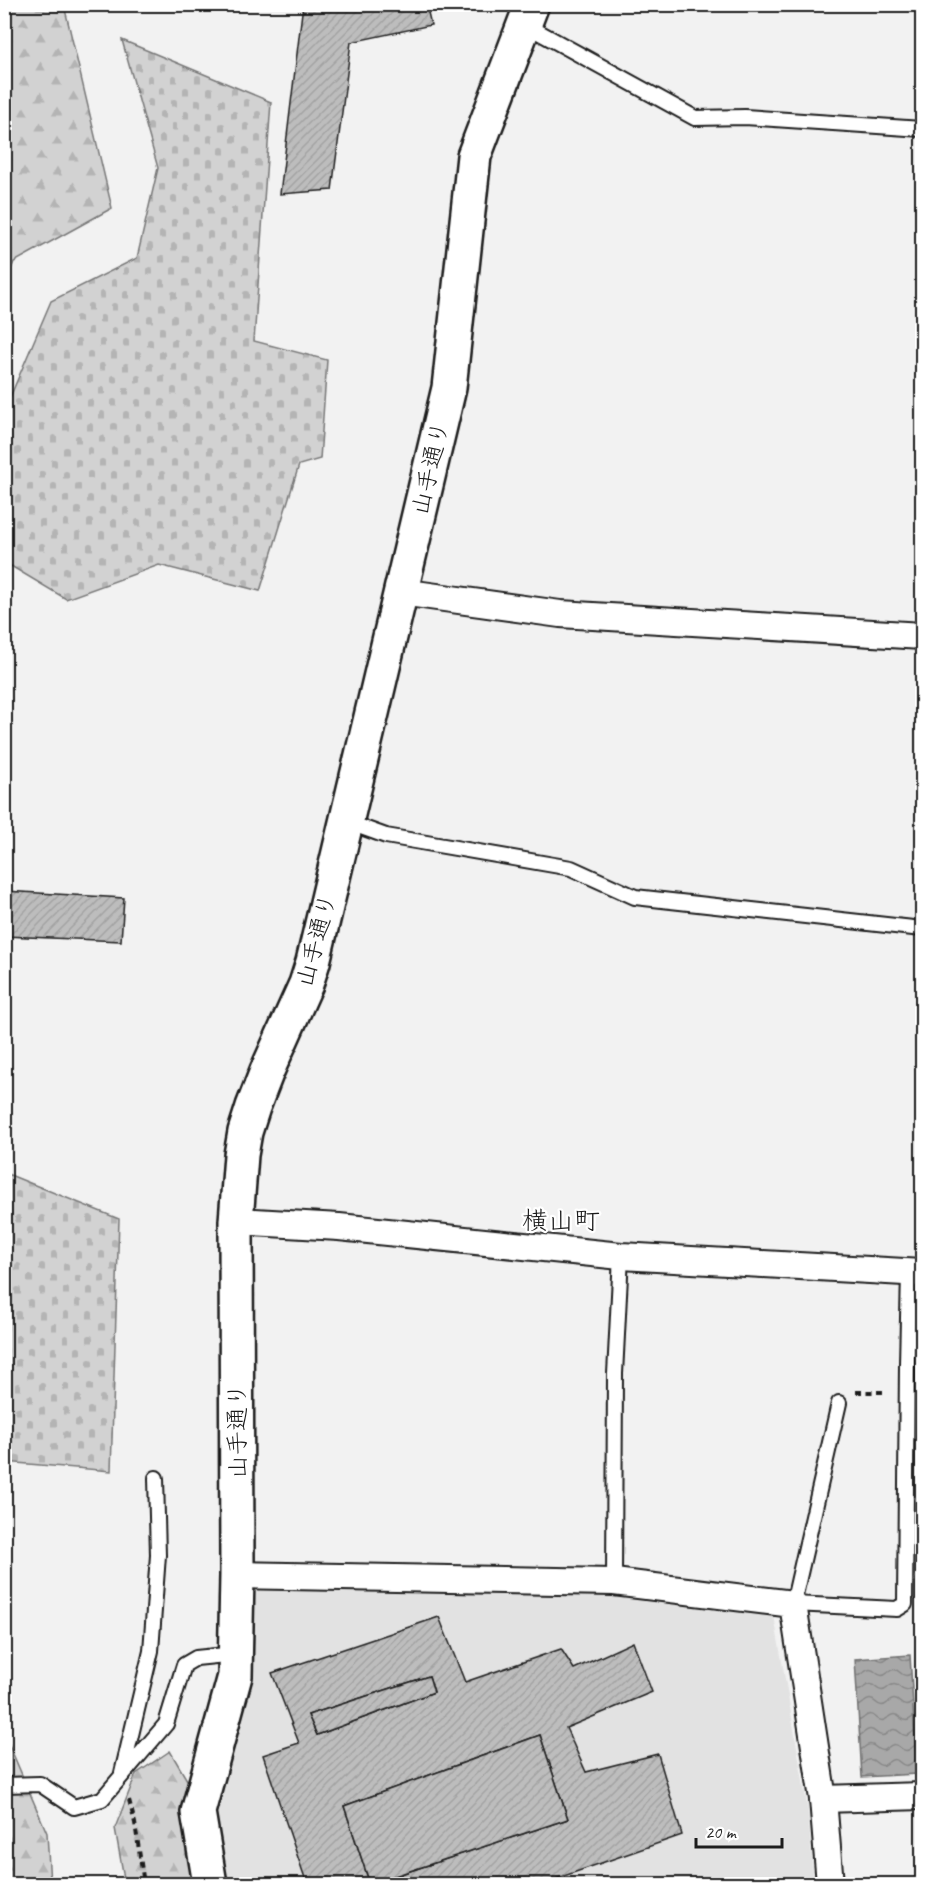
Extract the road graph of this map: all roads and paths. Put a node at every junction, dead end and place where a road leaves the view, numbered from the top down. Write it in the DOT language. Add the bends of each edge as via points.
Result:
graph roads {
  1 [pos="529,10"];
  2 [pos="922,129"];
  3 [pos="401,592"];
  4 [pos="922,636"];
  5 [pos="346,822"];
  6 [pos="922,928"];
  7 [pos="236,1221"];
  8 [pos="621,1256"];
  9 [pos="916,1273"];
  10 [pos="906,1391"];
  11 [pos="839,1403"];
  12 [pos="156,1478"];
  13 [pos="237,1575"];
  14 [pos="615,1582"];
  15 [pos="793,1604"];
  16 [pos="235,1654"];
  17 [pos="122,1775"];
  18 [pos="4,1785"];
  19 [pos="922,1797"];
  20 [pos="823,1799"];
  21 [pos="144,1884"];
  22 [pos="210,1884"];
  23 [pos="830,1884"];
  1 -- 2 [label="lane" via="694,118 745,117"];
  1 -- 3 [label="street, 山手通り" via="474,156 449,388"];
  3 -- 4 [label="street" via="560,614"];
  3 -- 5 [label="street, 山手通り"];
  5 -- 6 [label="lane" via="386,836 570,868 635,897"];
  5 -- 7 [label="street, 山手通り" via="306,984 245,1131"];
  7 -- 8 [label="street" via="339,1227"];
  7 -- 13 [label="street, 山手通り"];
  8 -- 9 [label="street"];
  8 -- 14 [label="lane" via="615,1374"];
  9 -- 10 [label="lane"];
  10 -- 11 [label="path" via="848,1392"];
  10 -- 15 [label="lane" via="905,1604 897,1609"];
  11 -- 15 [label="lane"];
  12 -- 17 [label="lane" via="158,1555 151,1652"];
  13 -- 14 [label="street"];
  13 -- 16 [label="street, 山手通り"];
  14 -- 15 [label="street"];
  15 -- 20 [label="street"];
  16 -- 17 [label="lane" via="196,1658 184,1665 166,1724"];
  16 -- 22 [label="street, 山手通り" via="235,1676 198,1812"];
  17 -- 18 [label="lane" via="102,1799 74,1808 40,1784"];
  17 -- 21 [label="path" via="135,1823"];
  19 -- 20 [label="street"];
  20 -- 23 [label="street"];
}
